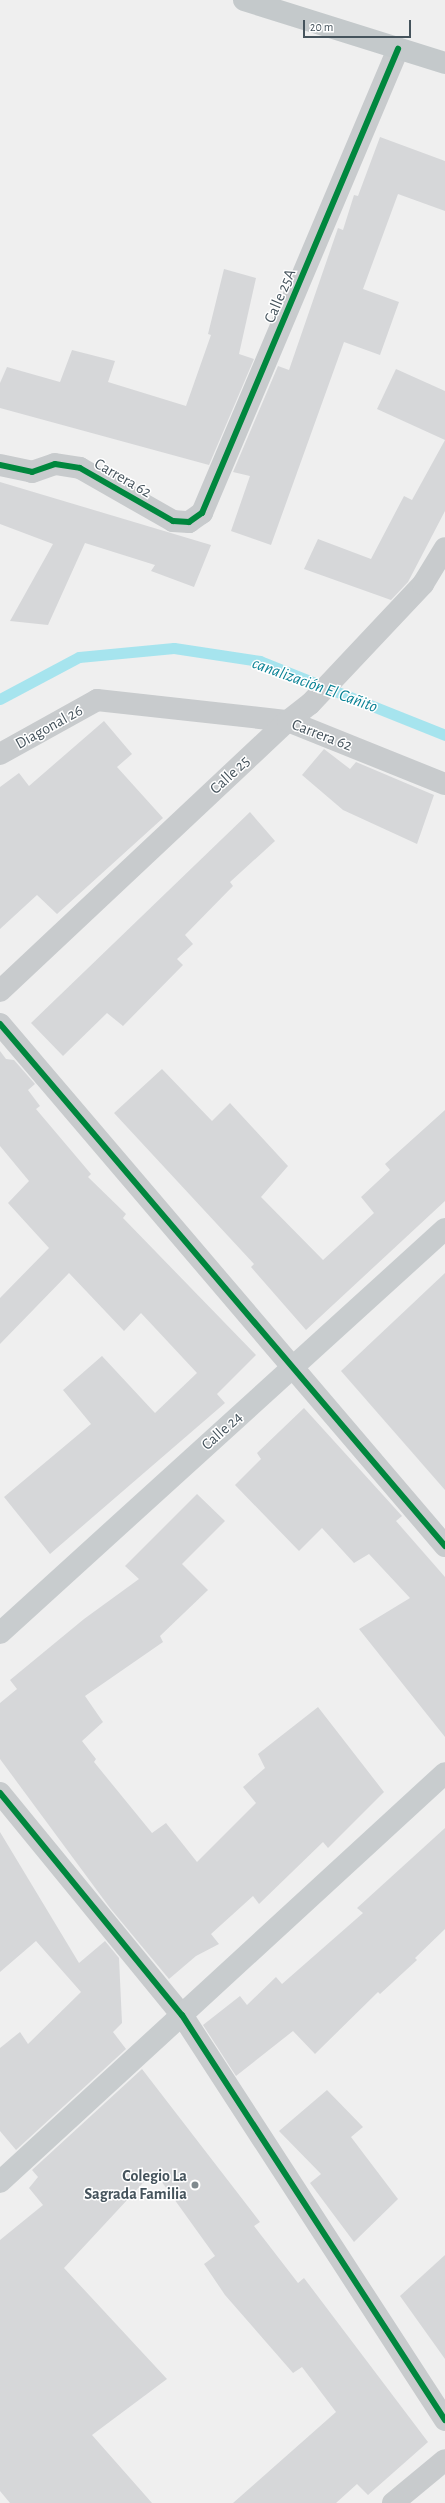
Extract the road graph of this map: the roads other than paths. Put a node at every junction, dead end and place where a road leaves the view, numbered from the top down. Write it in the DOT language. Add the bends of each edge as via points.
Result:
graph roads {
  1 [pos="244,0"];
  2 [pos="398,49"];
  3 [pos="445,63"];
  4 [pos="0,465"];
  5 [pos="163,515"];
  6 [pos="445,548"];
  7 [pos="97,700"];
  8 [pos="288,721"];
  9 [pos="0,754"];
  10 [pos="445,784"];
  11 [pos="0,991"];
  12 [pos="0,1024"];
  13 [pos="445,1229"];
  14 [pos="293,1367"];
  15 [pos="445,1546"];
  16 [pos="0,1633"];
  17 [pos="445,1773"];
  18 [pos="0,1792"];
  19 [pos="182,2015"];
  20 [pos="0,2182"];
  21 [pos="445,2420"];
  22 [pos="445,2460"];
  23 [pos="393,2503"];
  1 -- 2 [label="main road"];
  2 -- 3 [label="main road"];
  2 -- 5 [label="street, Calle 25A" via="202,513 189,522 173,522"];
  4 -- 5 [label="street, Carrera 62" via="32,472 55,464 80,468"];
  6 -- 8 [label="street, Calle 25" via="423,584 310,704"];
  7 -- 8 [label="street, Carrera 62"];
  7 -- 9 [label="street, Diagonal 26"];
  8 -- 10 [label="street, Carrera 62"];
  8 -- 11 [label="street, Calle 25"];
  12 -- 14 [label="street"];
  13 -- 14 [label="main road, Calle 24"];
  14 -- 15 [label="street"];
  14 -- 16 [label="main road, Calle 24"];
  17 -- 19 [label="main road"];
  18 -- 19 [label="street"];
  19 -- 20 [label="main road"];
  19 -- 21 [label="street"];
  22 -- 23 [label="street"];
}
